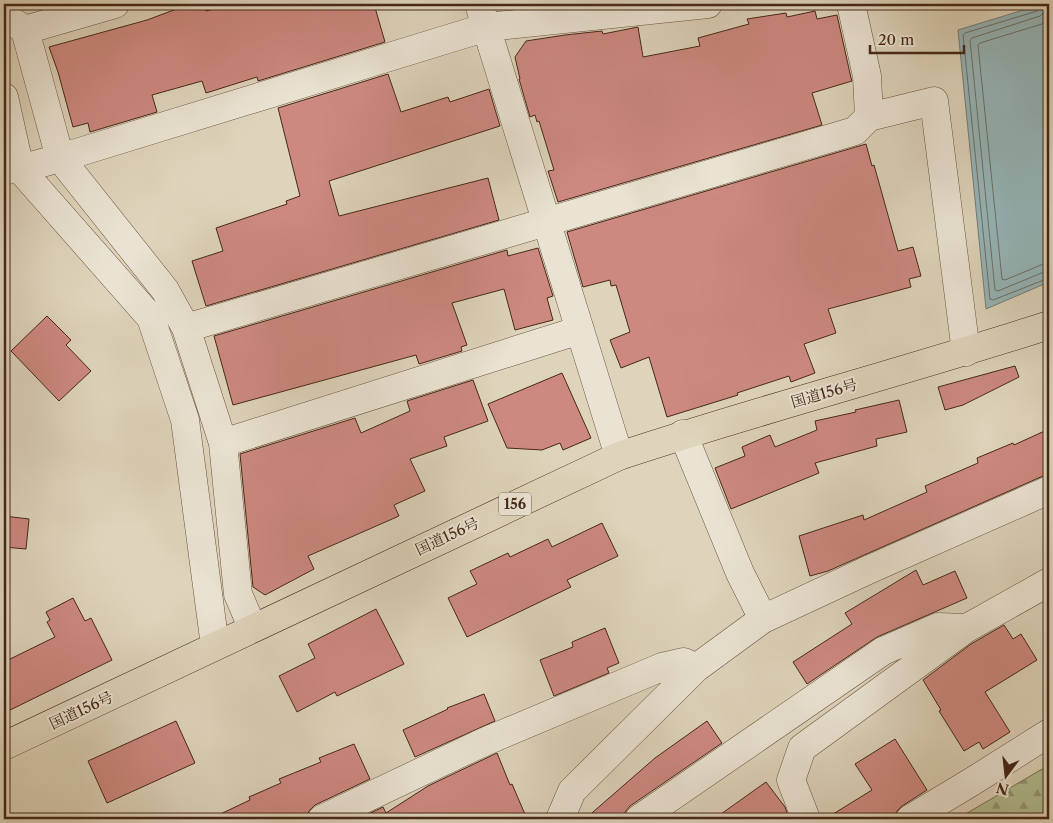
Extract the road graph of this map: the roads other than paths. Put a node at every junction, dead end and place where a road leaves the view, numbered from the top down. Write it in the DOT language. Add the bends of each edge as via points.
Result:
graph roads {
  1 [pos="115,4"];
  2 [pos="708,4"];
  3 [pos="850,4"];
  4 [pos="483,15"];
  5 [pos="14,23"];
  6 [pos="4,97"];
  7 [pos="869,117"];
  8 [pos="60,158"];
  9 [pos="12,170"];
  10 [pos="546,222"];
  11 [pos="1049,325"];
  12 [pos="186,328"];
  13 [pos="580,330"];
  14 [pos="966,352"];
  15 [pos="683,434"];
  16 [pos="223,443"];
  17 [pos="618,456"];
  18 [pos="1049,490"];
  19 [pos="1017,504"];
  20 [pos="1049,504"];
  21 [pos="1049,582"];
  22 [pos="763,619"];
  23 [pos="252,627"];
  24 [pos="967,628"];
  25 [pos="215,646"];
  26 [pos="696,668"];
  27 [pos="1049,733"];
  28 [pos="4,746"];
  29 [pos="322,819"];
  30 [pos="560,819"];
  31 [pos="639,819"];
  32 [pos="806,819"];
  33 [pos="910,819"];
  1 -- 5 [label="street"];
  2 -- 4 [label="street"];
  3 -- 7 [label="street" via="867,76"];
  4 -- 8 [label="street"];
  4 -- 10 [label="street"];
  5 -- 8 [label="street"];
  6 -- 9 [label="street"];
  7 -- 10 [label="street" via="855,131"];
  7 -- 14 [label="street" via="934,101"];
  8 -- 9 [label="street"];
  8 -- 12 [label="street" via="165,290"];
  9 -- 25 [label="street" via="151,318 185,420"];
  10 -- 12 [label="street"];
  10 -- 13 [label="street"];
  11 -- 14 [label="highway, 国道156号 / 156"];
  12 -- 16 [label="street"];
  13 -- 16 [label="street"];
  13 -- 17 [label="street"];
  14 -- 15 [label="highway, 国道156号 / 156"];
  15 -- 17 [label="highway, 国道156号 / 156"];
  15 -- 22 [label="street" via="740,573"];
  16 -- 23 [label="street" via="238,594"];
  17 -- 23 [label="highway, 国道156号 / 156"];
  18 -- 19 [label="street"];
  19 -- 20 [label="street"];
  19 -- 22 [label="street"];
  21 -- 24 [label="street"];
  22 -- 26 [label="street"];
  23 -- 25 [label="highway, 国道156号 / 156"];
  24 -- 31 [label="street" via="938,627 884,651"];
  24 -- 32 [label="street" via="802,748 791,780"];
  25 -- 28 [label="highway, 国道156号 / 156"];
  26 -- 29 [label="street" via="684,662 662,666 484,742"];
  26 -- 30 [label="street" via="572,791"];
  27 -- 33 [label="street"];
}
